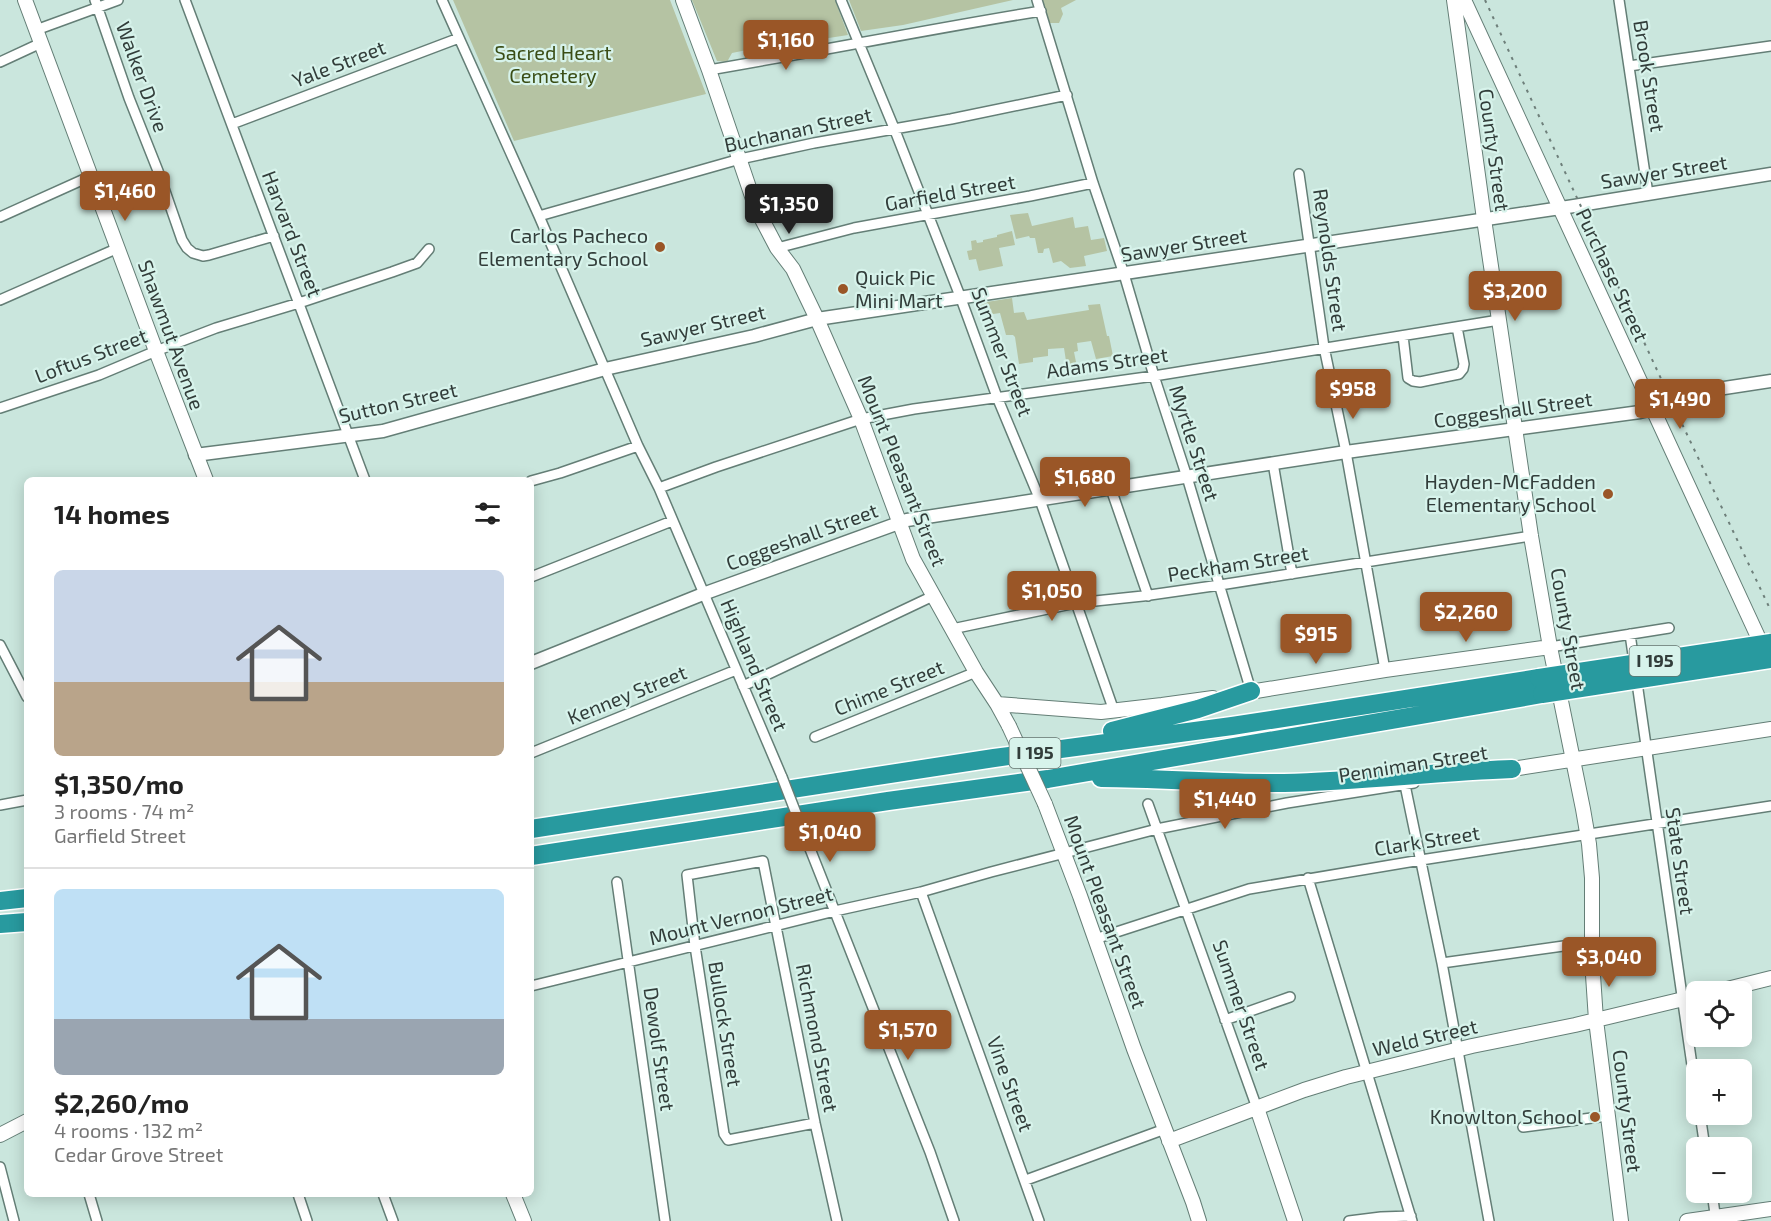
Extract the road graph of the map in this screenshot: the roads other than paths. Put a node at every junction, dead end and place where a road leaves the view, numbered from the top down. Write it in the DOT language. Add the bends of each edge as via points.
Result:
graph roads {
  1 [pos="25,0"];
  2 [pos="118,0"];
  3 [pos="185,0"];
  4 [pos="442,0"];
  5 [pos="683,0"];
  6 [pos="841,0"];
  7 [pos="1037,0"];
  8 [pos="1454,0"];
  9 [pos="1464,0"];
  10 [pos="1619,0"];
  11 [pos="96,4"];
  12 [pos="1041,11"];
  13 [pos="39,37"];
  14 [pos="459,38"];
  15 [pos="1483,38"];
  16 [pos="858,44"];
  17 [pos="1460,45"];
  18 [pos="1771,46"];
  19 [pos="0,62"];
  20 [pos="1629,66"];
  21 [pos="709,70"];
  22 [pos="1067,94"];
  23 [pos="232,124"];
  24 [pos="894,128"];
  25 [pos="740,159"];
  26 [pos="1299,174"];
  27 [pos="91,176"];
  28 [pos="1771,177"];
  29 [pos="1094,183"];
  30 [pos="1648,194"];
  31 [pos="1560,208"];
  32 [pos="927,215"];
  33 [pos="539,216"];
  34 [pos="0,217"];
  35 [pos="1484,219"];
  36 [pos="274,236"];
  37 [pos="1310,246"];
  38 [pos="118,248"];
  39 [pos="777,248"];
  40 [pos="429,249"];
  41 [pos="1124,274"];
  42 [pos="960,297"];
  43 [pos="0,300"];
  44 [pos="298,303"];
  45 [pos="817,319"];
  46 [pos="1499,320"];
  47 [pos="1456,327"];
  48 [pos="1403,336"];
  49 [pos="1324,347"];
  50 [pos="156,351"];
  51 [pos="605,369"];
  52 [pos="1154,376"];
  53 [pos="1771,381"];
  54 [pos="997,397"];
  55 [pos="0,408"];
  56 [pos="1652,409"];
  57 [pos="861,419"];
  58 [pos="1515,430"];
  59 [pos="348,436"];
  60 [pos="638,446"];
  61 [pos="1346,452"];
  62 [pos="195,454"];
  63 [pos="1273,463"];
  64 [pos="205,477"];
  65 [pos="364,477"];
  66 [pos="1187,477"];
  67 [pos="534,480"];
  68 [pos="659,488"];
  69 [pos="1111,489"];
  70 [pos="1040,500"];
  71 [pos="672,521"];
  72 [pos="898,523"];
  73 [pos="1531,536"];
  74 [pos="1365,563"];
  75 [pos="1292,574"];
  76 [pos="534,576"];
  77 [pos="1220,585"];
  78 [pos="703,594"];
  79 [pos="933,596"];
  80 [pos="1148,596"];
  81 [pos="1076,603"];
  82 [pos="1669,628"];
  83 [pos="952,629"];
  84 [pos="1630,634"];
  85 [pos="1771,643"];
  86 [pos="0,645"];
  87 [pos="1550,647"];
  88 [pos="1771,659"];
  89 [pos="534,662"];
  90 [pos="1771,664"];
  91 [pos="1718,667"];
  92 [pos="736,670"];
  93 [pos="1385,670"];
  94 [pos="976,672"];
  95 [pos="743,686"];
  96 [pos="1540,686"];
  97 [pos="24,691"];
  98 [pos="1251,691"];
  99 [pos="997,704"];
  100 [pos="1114,711"];
  101 [pos="1771,729"];
  102 [pos="815,737"];
  103 [pos="1646,749"];
  104 [pos="534,752"];
  105 [pos="1036,752"];
  106 [pos="1573,760"];
  107 [pos="1512,769"];
  108 [pos="1048,779"];
  109 [pos="1405,785"];
  110 [pos="24,801"];
  111 [pos="1148,804"];
  112 [pos="0,805"];
  113 [pos="1771,806"];
  114 [pos="1657,823"];
  115 [pos="534,829"];
  116 [pos="1157,829"];
  117 [pos="1587,833"];
  118 [pos="1064,853"];
  119 [pos="534,856"];
  120 [pos="1421,860"];
  121 [pos="763,861"];
  122 [pos="1308,878"];
  123 [pos="617,882"];
  124 [pos="921,892"];
  125 [pos="24,898"];
  126 [pos="0,901"];
  127 [pos="1186,910"];
  128 [pos="835,911"];
  129 [pos="24,922"];
  130 [pos="0,924"];
  131 [pos="776,926"];
  132 [pos="1095,939"];
  133 [pos="1592,942"];
  134 [pos="695,946"];
  135 [pos="628,962"];
  136 [pos="1442,963"];
  137 [pos="1771,978"];
  138 [pos="1752,983"];
  139 [pos="534,985"];
  140 [pos="1290,997"];
  141 [pos="1686,998"];
  142 [pos="1682,999"];
  143 [pos="1225,1020"];
  144 [pos="1596,1020"];
  145 [pos="1457,1050"];
  146 [pos="1691,1059"];
  147 [pos="1366,1072"];
  148 [pos="1257,1108"];
  149 [pos="1607,1116"];
  150 [pos="24,1123"];
  151 [pos="815,1123"];
  152 [pos="1523,1127"];
  153 [pos="0,1135"];
  154 [pos="1167,1135"];
  155 [pos="0,1167"];
  156 [pos="1026,1180"];
  157 [pos="90,1197"];
  158 [pos="299,1197"];
  159 [pos="385,1197"];
  160 [pos="514,1197"];
  161 [pos="1714,1203"];
  162 [pos="1771,1209"];
  163 [pos="1411,1219"];
  164 [pos="1716,1219"];
  165 [pos="14,1221"];
  166 [pos="97,1221"];
  167 [pos="307,1221"];
  168 [pos="393,1221"];
  169 [pos="524,1221"];
  170 [pos="664,1221"];
  171 [pos="837,1221"];
  172 [pos="954,1221"];
  173 [pos="1040,1221"];
  174 [pos="1199,1221"];
  175 [pos="1295,1221"];
  176 [pos="1349,1221"];
  177 [pos="1489,1221"];
  178 [pos="1621,1221"];
  179 [pos="1687,1221"];
  1 -- 13 [label="main road, Shawmut Avenue"];
  2 -- 11 [label="street"];
  3 -- 23 [label="street, Harvard Street"];
  4 -- 14 [label="street, Highland Street"];
  5 -- 21 [label="main road, Mount Pleasant Street"];
  6 -- 16 [label="street, Summer Street"];
  7 -- 12 [label="street, Myrtle Street"];
  8 -- 17 [label="main road, County Street"];
  9 -- 15 [label="main road, Purchase Street"];
  10 -- 20 [label="street, Brook Street"];
  11 -- 13 [label="street"];
  11 -- 36 [label="street, Walker Drive" via="187,248 198,255 209,255"];
  12 -- 16 [label="street"];
  12 -- 22 [label="street, Myrtle Street"];
  13 -- 19 [label="street"];
  13 -- 27 [label="main road, Shawmut Avenue"];
  14 -- 23 [label="street, Yale Street"];
  14 -- 33 [label="street, Highland Street"];
  15 -- 17 [label="main road"];
  15 -- 31 [label="main road, Purchase Street"];
  16 -- 21 [label="street"];
  16 -- 24 [label="street, Summer Street"];
  17 -- 35 [label="main road, County Street"];
  18 -- 20 [label="street"];
  20 -- 30 [label="street, Brook Street"];
  21 -- 25 [label="main road, Mount Pleasant Street"];
  22 -- 24 [label="street, Buchanan Street"];
  22 -- 29 [label="street, Myrtle Street"];
  23 -- 36 [label="street, Harvard Street"];
  24 -- 25 [label="street, Buchanan Street"];
  24 -- 32 [label="street, Summer Street"];
  25 -- 33 [label="street, Buchanan Street"];
  25 -- 39 [label="main road, Mount Pleasant Street" via="756,208"];
  26 -- 37 [label="street, Reynolds Street"];
  27 -- 34 [label="street"];
  27 -- 38 [label="main road, Shawmut Avenue"];
  28 -- 30 [label="street, Sawyer Street"];
  29 -- 32 [label="street, Garfield Street"];
  29 -- 41 [label="street, Myrtle Street"];
  30 -- 31 [label="street, Sawyer Street"];
  31 -- 35 [label="street, Sawyer Street"];
  31 -- 56 [label="main road, Purchase Street"];
  32 -- 39 [label="street, Garfield Street"];
  32 -- 42 [label="street, Summer Street"];
  33 -- 51 [label="street, Highland Street"];
  35 -- 37 [label="street, Sawyer Street"];
  35 -- 46 [label="main road, County Street"];
  36 -- 44 [label="street, Harvard Street"];
  37 -- 41 [label="street, Sawyer Street"];
  37 -- 49 [label="street, Reynolds Street"];
  38 -- 43 [label="street"];
  38 -- 50 [label="main road, Shawmut Avenue"];
  39 -- 45 [label="main road, Mount Pleasant Street" via="793,269"];
  40 -- 44 [label="street, Loftus Street" via="417,263"];
  41 -- 42 [label="street, Sawyer Street"];
  41 -- 52 [label="street, Myrtle Street"];
  42 -- 45 [label="street, Sawyer Street"];
  42 -- 54 [label="street, Summer Street"];
  44 -- 50 [label="street, Loftus Street"];
  44 -- 59 [label="street, Harvard Street"];
  45 -- 51 [label="street, Sawyer Street"];
  45 -- 57 [label="main road, Mount Pleasant Street"];
  46 -- 47 [label="street, Adams Street"];
  46 -- 58 [label="main road, County Street"];
  47 -- 48 [label="street, Adams Street"];
  47 -- 48 [label="street" via="1463,369 1459,374 1420,382 1408,378"];
  48 -- 49 [label="street, Adams Street"];
  49 -- 52 [label="street, Adams Street"];
  49 -- 61 [label="street, Reynolds Street"];
  50 -- 55 [label="street, Loftus Street"];
  50 -- 62 [label="main road, Shawmut Avenue"];
  51 -- 59 [label="street, Sutton Street" via="394,428"];
  51 -- 60 [label="street, Highland Street"];
  52 -- 54 [label="street, Adams Street"];
  52 -- 66 [label="street, Myrtle Street"];
  53 -- 56 [label="street, Coggeshall Street" via="1698,392"];
  54 -- 57 [label="street, Adams Street"];
  54 -- 70 [label="street, Summer Street"];
  56 -- 58 [label="street, Coggeshall Street"];
  56 -- 90 [label="main road, Purchase Street"];
  57 -- 68 [label="street, Adams Street"];
  57 -- 72 [label="main road, Mount Pleasant Street"];
  58 -- 61 [label="street, Coggeshall Street"];
  58 -- 73 [label="main road, County Street"];
  59 -- 62 [label="street, Sutton Street"];
  59 -- 65 [label="street, Harvard Street"];
  60 -- 67 [label="street"];
  60 -- 68 [label="street, Highland Street"];
  61 -- 63 [label="street, Coggeshall Street"];
  61 -- 74 [label="street, Reynolds Street"];
  62 -- 64 [label="main road, Shawmut Avenue"];
  63 -- 66 [label="street, Coggeshall Street"];
  63 -- 75 [label="street"];
  66 -- 69 [label="street, Coggeshall Street"];
  66 -- 77 [label="street, Myrtle Street"];
  68 -- 71 [label="street, Highland Street"];
  69 -- 70 [label="street, Coggeshall Street"];
  69 -- 80 [label="street"];
  70 -- 72 [label="street, Coggeshall Street"];
  70 -- 81 [label="street, Summer Street"];
  71 -- 76 [label="street"];
  71 -- 78 [label="street, Highland Street"];
  72 -- 78 [label="street, Coggeshall Street"];
  72 -- 79 [label="main road, Mount Pleasant Street"];
  73 -- 74 [label="street, Peckham Street"];
  73 -- 87 [label="main road, County Street"];
  74 -- 75 [label="street, Peckham Street"];
  74 -- 93 [label="street, Reynolds Street"];
  75 -- 77 [label="street, Peckham Street"];
  77 -- 80 [label="street, Peckham Street"];
  77 -- 98 [label="street, Myrtle Street"];
  78 -- 89 [label="street, Coggeshall Street"];
  78 -- 92 [label="street, Highland Street"];
  79 -- 83 [label="main road, Mount Pleasant Street"];
  79 -- 95 [label="street"];
  80 -- 81 [label="street, Peckham Street"];
  81 -- 83 [label="street, Peckham Street"];
  81 -- 100 [label="street, Summer Street"];
  82 -- 84 [label="street"];
  83 -- 94 [label="main road, Mount Pleasant Street"];
  84 -- 87 [label="street"];
  84 -- 103 [label="street, State Street"];
  85 -- 96 [label="highway, I 195, bridge"];
  86 -- 97 [label="street"];
  87 -- 93 [label="main road"];
  87 -- 106 [label="main road, County Street"];
  88 -- 91 [label="highway, I 195, bridge"];
  90 -- 91 [label="highway, bridge"];
  91 -- 96 [label="highway, I 195, bridge"];
  92 -- 95 [label="street, Highland Street"];
  92 -- 104 [label="street, Kenney Street"];
  93 -- 98 [label="main road"];
  94 -- 99 [label="main road, Mount Pleasant Street"];
  94 -- 102 [label="street, Chime Street"];
  95 -- 128 [label="street, Highland Street, bridge"];
  96 -- 105 [label="highway, I 195"];
  96 -- 108 [label="highway, I 195"];
  98 -- 100 [label="main road"];
  98 -- 105 [label="highway"];
  99 -- 100 [label="main road"];
  99 -- 118 [label="main road, Mount Pleasant Street, bridge"];
  101 -- 103 [label="main road, Penniman Street"];
  103 -- 106 [label="main road, Penniman Street"];
  103 -- 114 [label="street, State Street"];
  105 -- 115 [label="highway, I 195"];
  106 -- 107 [label="main road, Penniman Street"];
  106 -- 117 [label="main road, County Street"];
  107 -- 108 [label="highway" via="1281,783"];
  107 -- 109 [label="street, Penniman Street"];
  108 -- 119 [label="highway, I 195"];
  109 -- 116 [label="street, Penniman Street"];
  109 -- 120 [label="street"];
  110 -- 112 [label="street"];
  111 -- 116 [label="street, Summer Street"];
  113 -- 114 [label="street, Clark Street"];
  114 -- 117 [label="street, Clark Street"];
  114 -- 142 [label="street, State Street"];
  116 -- 118 [label="street, Penniman Street"];
  116 -- 127 [label="street, Summer Street"];
  117 -- 120 [label="street, Clark Street"];
  117 -- 133 [label="main road, County Street" via="1592,871"];
  118 -- 124 [label="street, Mount Vernon Street"];
  118 -- 132 [label="main road, Mount Pleasant Street"];
  120 -- 122 [label="street, Clark Street"];
  120 -- 136 [label="street"];
  121 -- 131 [label="street, Richmond Street"];
  121 -- 134 [label="street, Bullock Street" via="687,875"];
  122 -- 127 [label="street, Clark Street" via="1249,889"];
  122 -- 147 [label="street"];
  123 -- 135 [label="street, Dewolf Street"];
  124 -- 128 [label="street, Mount Vernon Street"];
  124 -- 156 [label="street, Vine Street"];
  125 -- 126 [label="highway"];
  127 -- 132 [label="street, Clark Street"];
  127 -- 143 [label="street, Summer Street"];
  128 -- 131 [label="street, Mount Vernon Street"];
  128 -- 172 [label="street, Highland Street"];
  129 -- 130 [label="highway"];
  131 -- 134 [label="street, Mount Vernon Street"];
  131 -- 151 [label="street, Richmond Street"];
  132 -- 154 [label="main road, Mount Pleasant Street"];
  133 -- 136 [label="street"];
  133 -- 144 [label="main road, County Street"];
  134 -- 135 [label="street, Mount Vernon Street"];
  134 -- 151 [label="street, Bullock Street" via="728,1140"];
  135 -- 139 [label="street, Mount Vernon Street"];
  135 -- 170 [label="street, Dewolf Street"];
  136 -- 145 [label="street"];
  137 -- 138 [label="main road"];
  140 -- 143 [label="street"];
  141 -- 142 [label="main road, Weld Street"];
  142 -- 144 [label="main road, Weld Street"];
  142 -- 146 [label="street, State Street"];
  143 -- 148 [label="street, Summer Street"];
  144 -- 145 [label="main road, Weld Street"];
  144 -- 149 [label="main road, County Street"];
  145 -- 147 [label="main road, Weld Street"];
  145 -- 177 [label="street"];
  147 -- 148 [label="main road, Weld Street"];
  147 -- 163 [label="street"];
  148 -- 154 [label="main road, Weld Street"];
  148 -- 175 [label="main road, Summer Street"];
  149 -- 152 [label="street"];
  149 -- 178 [label="main road, County Street"];
  150 -- 153 [label="main road"];
  151 -- 171 [label="street, Richmond Street"];
  154 -- 156 [label="street"];
  154 -- 174 [label="main road, Mount Pleasant Street"];
  155 -- 165 [label="street"];
  156 -- 173 [label="street, Vine Street"];
  157 -- 166 [label="street"];
  158 -- 167 [label="street"];
  159 -- 168 [label="street"];
  160 -- 169 [label="main road"];
  161 -- 164 [label="street"];
  162 -- 164 [label="main road"];
  163 -- 176 [label="street"];
  164 -- 179 [label="main road"];
}
